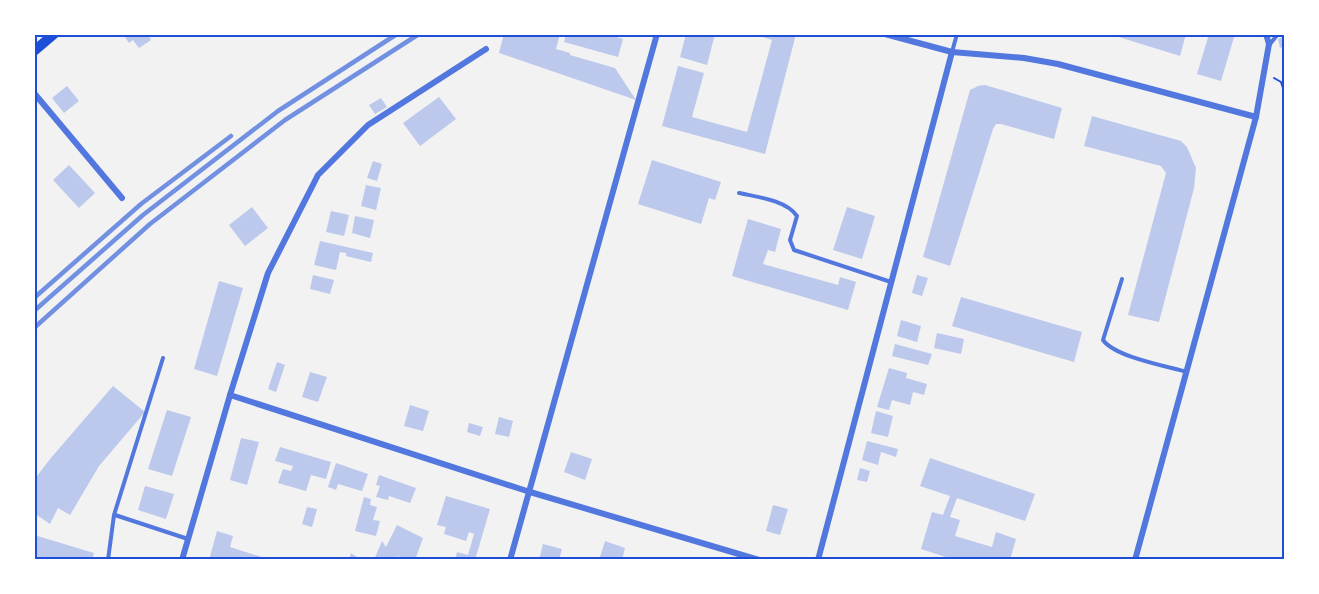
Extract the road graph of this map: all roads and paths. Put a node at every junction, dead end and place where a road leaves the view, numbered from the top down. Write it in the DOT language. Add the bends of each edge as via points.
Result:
graph roads {
  1 [pos="54,34"];
  2 [pos="657,34"];
  3 [pos="885,34"];
  4 [pos="957,34"];
  5 [pos="1266,34"];
  6 [pos="1278,34"];
  7 [pos="1269,44"];
  8 [pos="486,49"];
  9 [pos="34,51"];
  10 [pos="952,52"];
  11 [pos="1264,73"];
  12 [pos="1284,91"];
  13 [pos="34,93"];
  14 [pos="1256,117"];
  15 [pos="739,193"];
  16 [pos="122,198"];
  17 [pos="1122,279"];
  18 [pos="891,282"];
  19 [pos="163,358"];
  20 [pos="1187,373"];
  21 [pos="230,395"];
  22 [pos="530,492"];
  23 [pos="114,515"];
  24 [pos="188,539"];
  25 [pos="108,560"];
  26 [pos="182,560"];
  27 [pos="510,560"];
  28 [pos="759,560"];
  29 [pos="818,560"];
  30 [pos="1135,560"];
  1 -- 9 [label="main road"];
  2 -- 22 [label="street"];
  3 -- 10 [label="street"];
  4 -- 10 [label="lane"];
  5 -- 7 [label="street"];
  6 -- 7 [label="lane"];
  7 -- 11 [label="street"];
  8 -- 21 [label="street" via="368,125 318,175 268,273"];
  10 -- 14 [label="street" via="1058,64"];
  10 -- 18 [label="street"];
  11 -- 12 [label="path" via="1281,82"];
  11 -- 14 [label="street"];
  13 -- 16 [label="street"];
  14 -- 20 [label="street"];
  15 -- 18 [label="lane" via="793,211 797,216 790,240 794,250"];
  17 -- 20 [label="lane" via="1103,340 1107,346"];
  18 -- 29 [label="street"];
  19 -- 23 [label="lane"];
  20 -- 30 [label="street"];
  21 -- 22 [label="street"];
  21 -- 24 [label="street"];
  22 -- 27 [label="street"];
  22 -- 28 [label="street"];
  23 -- 24 [label="lane"];
  23 -- 25 [label="lane"];
  24 -- 26 [label="street"];
}
